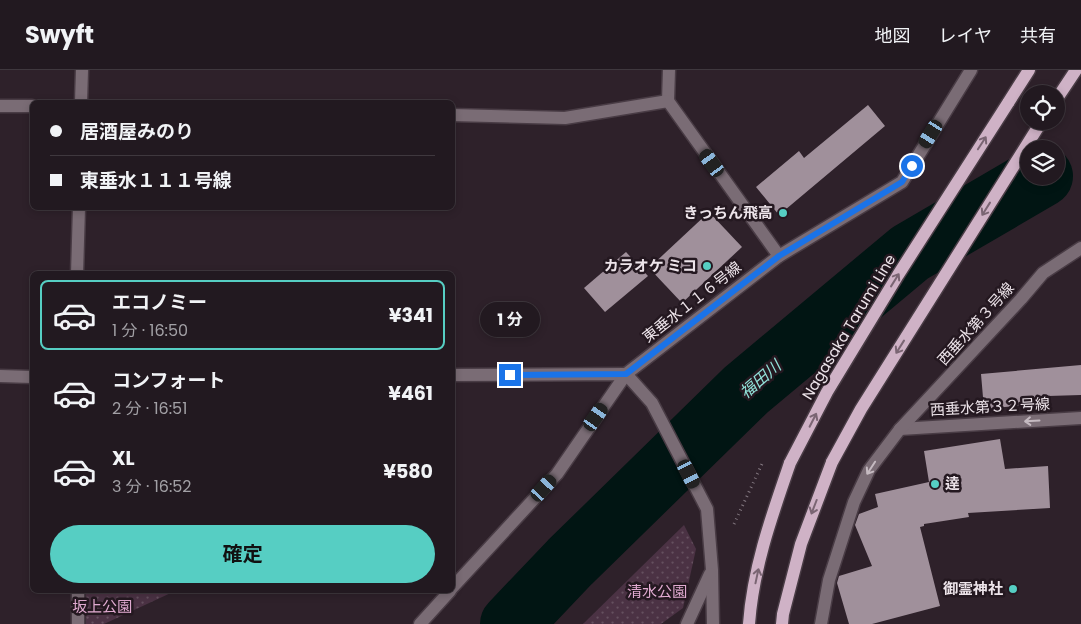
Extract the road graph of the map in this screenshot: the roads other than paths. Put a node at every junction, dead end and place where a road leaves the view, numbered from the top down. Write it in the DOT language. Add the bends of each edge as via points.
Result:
graph roads {
  1 [pos="82,70"];
  2 [pos="668,70"];
  3 [pos="971,70"];
  4 [pos="1029,70"];
  5 [pos="1076,70"];
  6 [pos="1065,86"];
  7 [pos="81,100"];
  8 [pos="668,100"];
  9 [pos="0,106"];
  10 [pos="30,106"];
  11 [pos="455,115"];
  12 [pos="1037,130"];
  13 [pos="79,210"];
  14 [pos="1081,248"];
  15 [pos="779,256"];
  16 [pos="77,271"];
  17 [pos="626,374"];
  18 [pos="455,375"];
  19 [pos="0,376"];
  20 [pos="30,377"];
  21 [pos="1081,418"];
  22 [pos="900,429"];
  23 [pos="712,570"];
  24 [pos="455,585"];
  25 [pos="78,593"];
  26 [pos="448,593"];
  27 [pos="78,624"];
  28 [pos="420,624"];
  29 [pos="687,624"];
  30 [pos="713,624"];
  31 [pos="749,624"];
  32 [pos="782,624"];
  33 [pos="821,624"];
  1 -- 7 [label="street"];
  2 -- 8 [label="street"];
  3 -- 15 [label="street, 東垂水１１６号線" via="902,182"];
  31 -- 4 [label="main road, Nagasaka Tarumi Line, one-way, bridge" via="765,536 790,463 832,383"];
  5 -- 6 [label="main road"];
  8 -- 11 [label="street" via="565,118"];
  8 -- 15 [label="street"];
  9 -- 10 [label="street"];
  12 -- 32 [label="main road, one-way, bridge" via="866,400 832,462 801,544"];
  13 -- 16 [label="street"];
  14 -- 22 [label="street, 西垂水第３号線" via="1042,273"];
  15 -- 17 [label="street, 東垂水１１６号線"];
  17 -- 18 [label="street"];
  17 -- 23 [label="street" via="652,403 707,510"];
  17 -- 24 [label="street, 東垂水１１６号線" via="557,474"];
  19 -- 20 [label="street"];
  21 -- 22 [label="street, 西垂水第３２号線, one-way"];
  22 -- 33 [label="street, 西垂水第３号線, one-way" via="869,470 854,502 829,580"];
  23 -- 29 [label="street"];
  23 -- 30 [label="street"];
  25 -- 27 [label="street"];
  26 -- 28 [label="street"];
}
